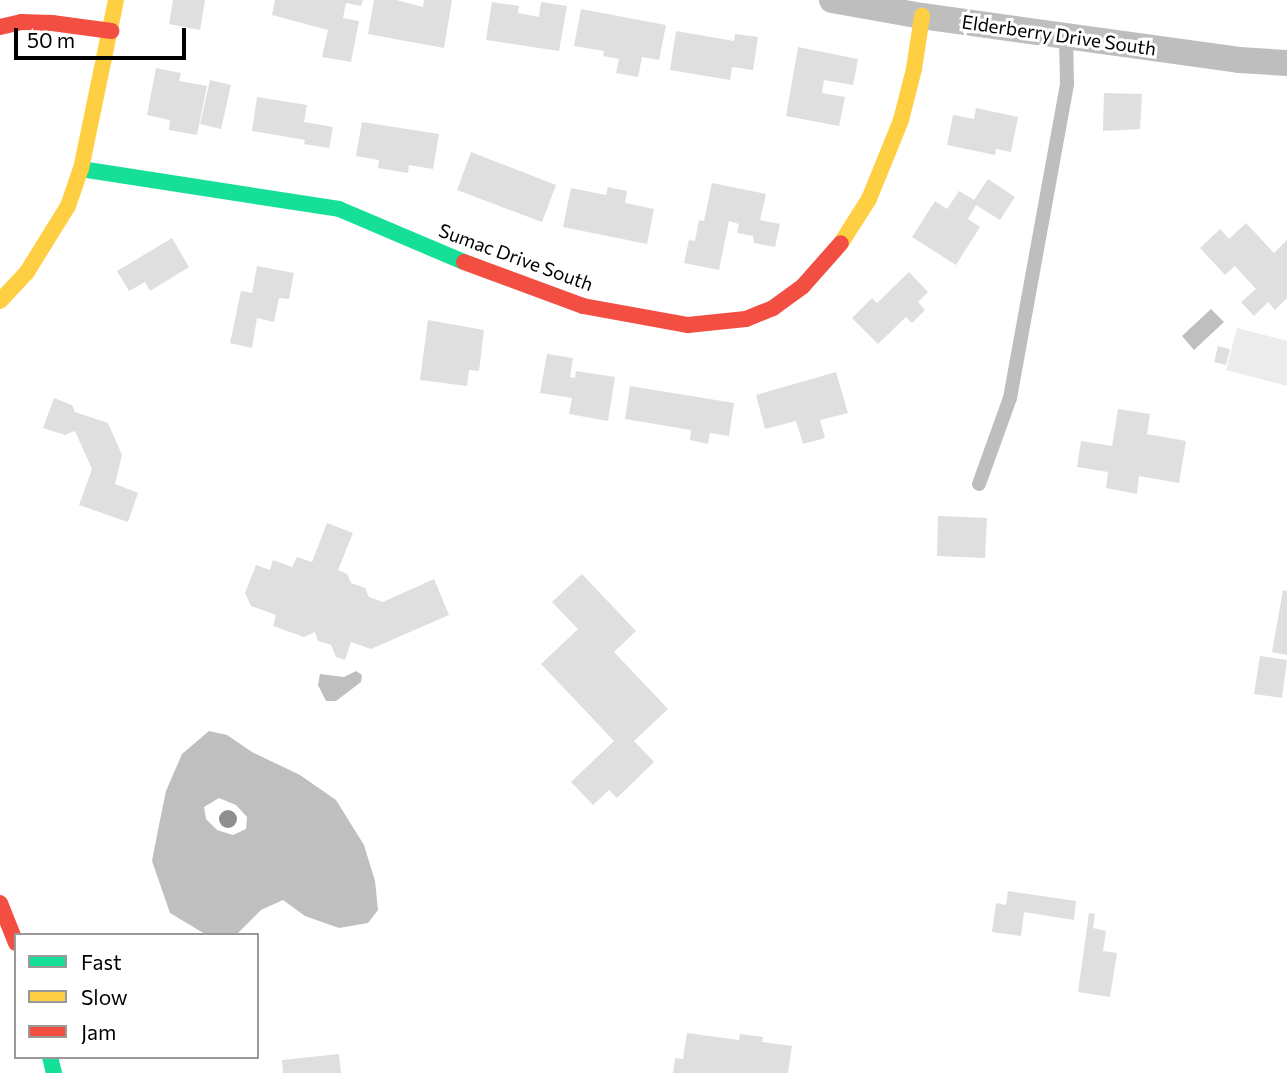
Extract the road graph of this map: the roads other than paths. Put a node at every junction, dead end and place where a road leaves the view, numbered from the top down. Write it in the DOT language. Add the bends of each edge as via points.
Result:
graph roads {
  1 [pos="116,0"];
  2 [pos="832,0"];
  3 [pos="922,16"];
  4 [pos="0,27"];
  5 [pos="111,31"];
  6 [pos="1066,36"];
  7 [pos="1287,63"];
  8 [pos="81,169"];
  9 [pos="0,301"];
  10 [pos="979,484"];
  11 [pos="0,902"];
  12 [pos="14,938"];
  1 -- 5 [label="street"];
  2 -- 3 [label="street, Elderberry Drive South"];
  3 -- 6 [label="street, Elderberry Drive South"];
  3 -- 8 [label="street, Sumac Drive South" via="901,120 869,199 834,254 803,286 773,308 746,319 688,325 583,306 468,264 340,209"];
  4 -- 5 [label="street" via="52,23"];
  5 -- 8 [label="street"];
  6 -- 7 [label="street, Elderberry Drive South"];
  6 -- 10 [label="lane" via="1067,84 1010,398"];
  8 -- 9 [label="street" via="49,241"];
  11 -- 12 [label="street"];
}
